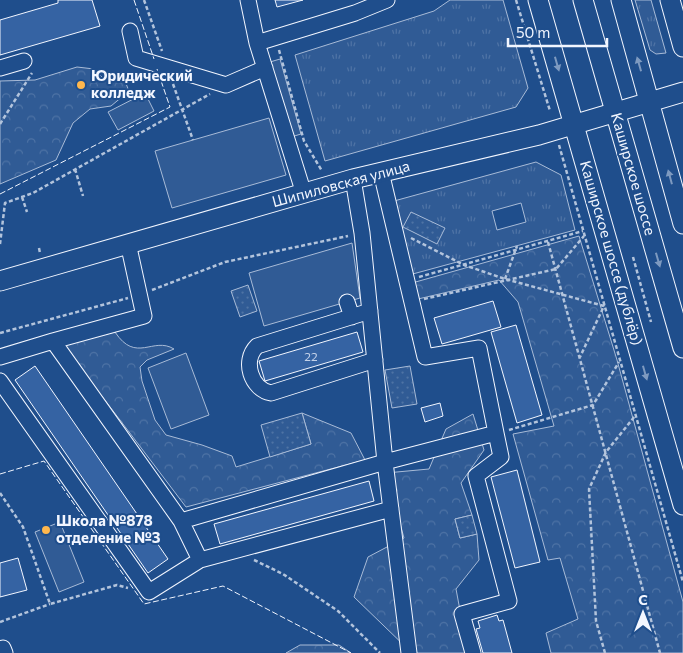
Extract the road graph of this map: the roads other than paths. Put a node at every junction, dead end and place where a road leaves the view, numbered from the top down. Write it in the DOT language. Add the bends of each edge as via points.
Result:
graph roads {
  1 [pos="248,0"];
  2 [pos="386,0"];
  3 [pos="538,0"];
  4 [pos="584,0"];
  5 [pos="621,0"];
  6 [pos="670,0"];
  7 [pos="130,31"];
  8 [pos="257,43"];
  9 [pos="683,47"];
  10 [pos="30,64"];
  11 [pos="0,68"];
  12 [pos="266,68"];
  13 [pos="683,92"];
  14 [pos="650,102"];
  15 [pos="615,112"];
  16 [pos="575,124"];
  17 [pos="380,172"];
  18 [pos="353,179"];
  19 [pos="304,194"];
  20 [pos="683,224"];
  21 [pos="128,243"];
  22 [pos="0,281"];
  23 [pos="347,302"];
  24 [pos="370,311"];
  25 [pos="352,317"];
  26 [pos="53,341"];
  27 [pos="683,348"];
  28 [pos="0,357"];
  29 [pos="375,360"];
  30 [pos="0,381"];
  31 [pos="496,433"];
  32 [pos="385,462"];
  33 [pos="683,505"];
  34 [pos="391,509"];
  35 [pos="181,521"];
  36 [pos="200,560"];
  37 [pos="409,653"];
  38 [pos="473,653"];
  1 -- 8 [label="lane"];
  2 -- 8 [label="lane"];
  3 -- 16 [label="main road, Каширское шоссе (дублёр), one-way"];
  4 -- 15 [label="main road, Каширское шоссе"];
  14 -- 5 [label="main road, one-way"];
  6 -- 9 [label="main road"];
  7 -- 12 [label="lane" via="136,58 226,85"];
  8 -- 12 [label="lane"];
  10 -- 11 [label="lane"];
  12 -- 19 [label="lane"];
  13 -- 14 [label="main road, Шипиловская улица"];
  14 -- 15 [label="main road, Шипиловская улица"];
  20 -- 14 [label="main road, one-way"];
  15 -- 16 [label="main road, Шипиловская улица"];
  15 -- 27 [label="main road, Каширское шоссе, one-way"];
  16 -- 17 [label="main road, Шипиловская улица"];
  16 -- 33 [label="main road, Каширское шоссе (дублёр), one-way"];
  17 -- 18 [label="main road, Шипиловская улица"];
  17 -- 31 [label="lane" via="425,357 479,348"];
  18 -- 19 [label="main road, Шипиловская улица"];
  18 -- 24 [label="lane"];
  19 -- 21 [label="main road, Шипиловская улица"];
  21 -- 22 [label="main road, Шипиловская улица"];
  21 -- 26 [label="lane" via="144,316"];
  23 -- 25 [label="lane"];
  24 -- 25 [label="lane"];
  24 -- 29 [label="lane"];
  25 -- 29 [label="lane" via="257,346 251,352 249,362 255,385 271,393"];
  26 -- 28 [label="lane"];
  26 -- 35 [label="lane"];
  29 -- 32 [label="lane"];
  30 -- 36 [label="lane" via="149,592"];
  31 -- 32 [label="lane"];
  31 -- 38 [label="lane" via="501,457 476,476 509,601 462,614"];
  32 -- 34 [label="lane"];
  32 -- 35 [label="lane"];
  34 -- 36 [label="lane"];
  34 -- 37 [label="lane"];
  35 -- 36 [label="lane"];
}
